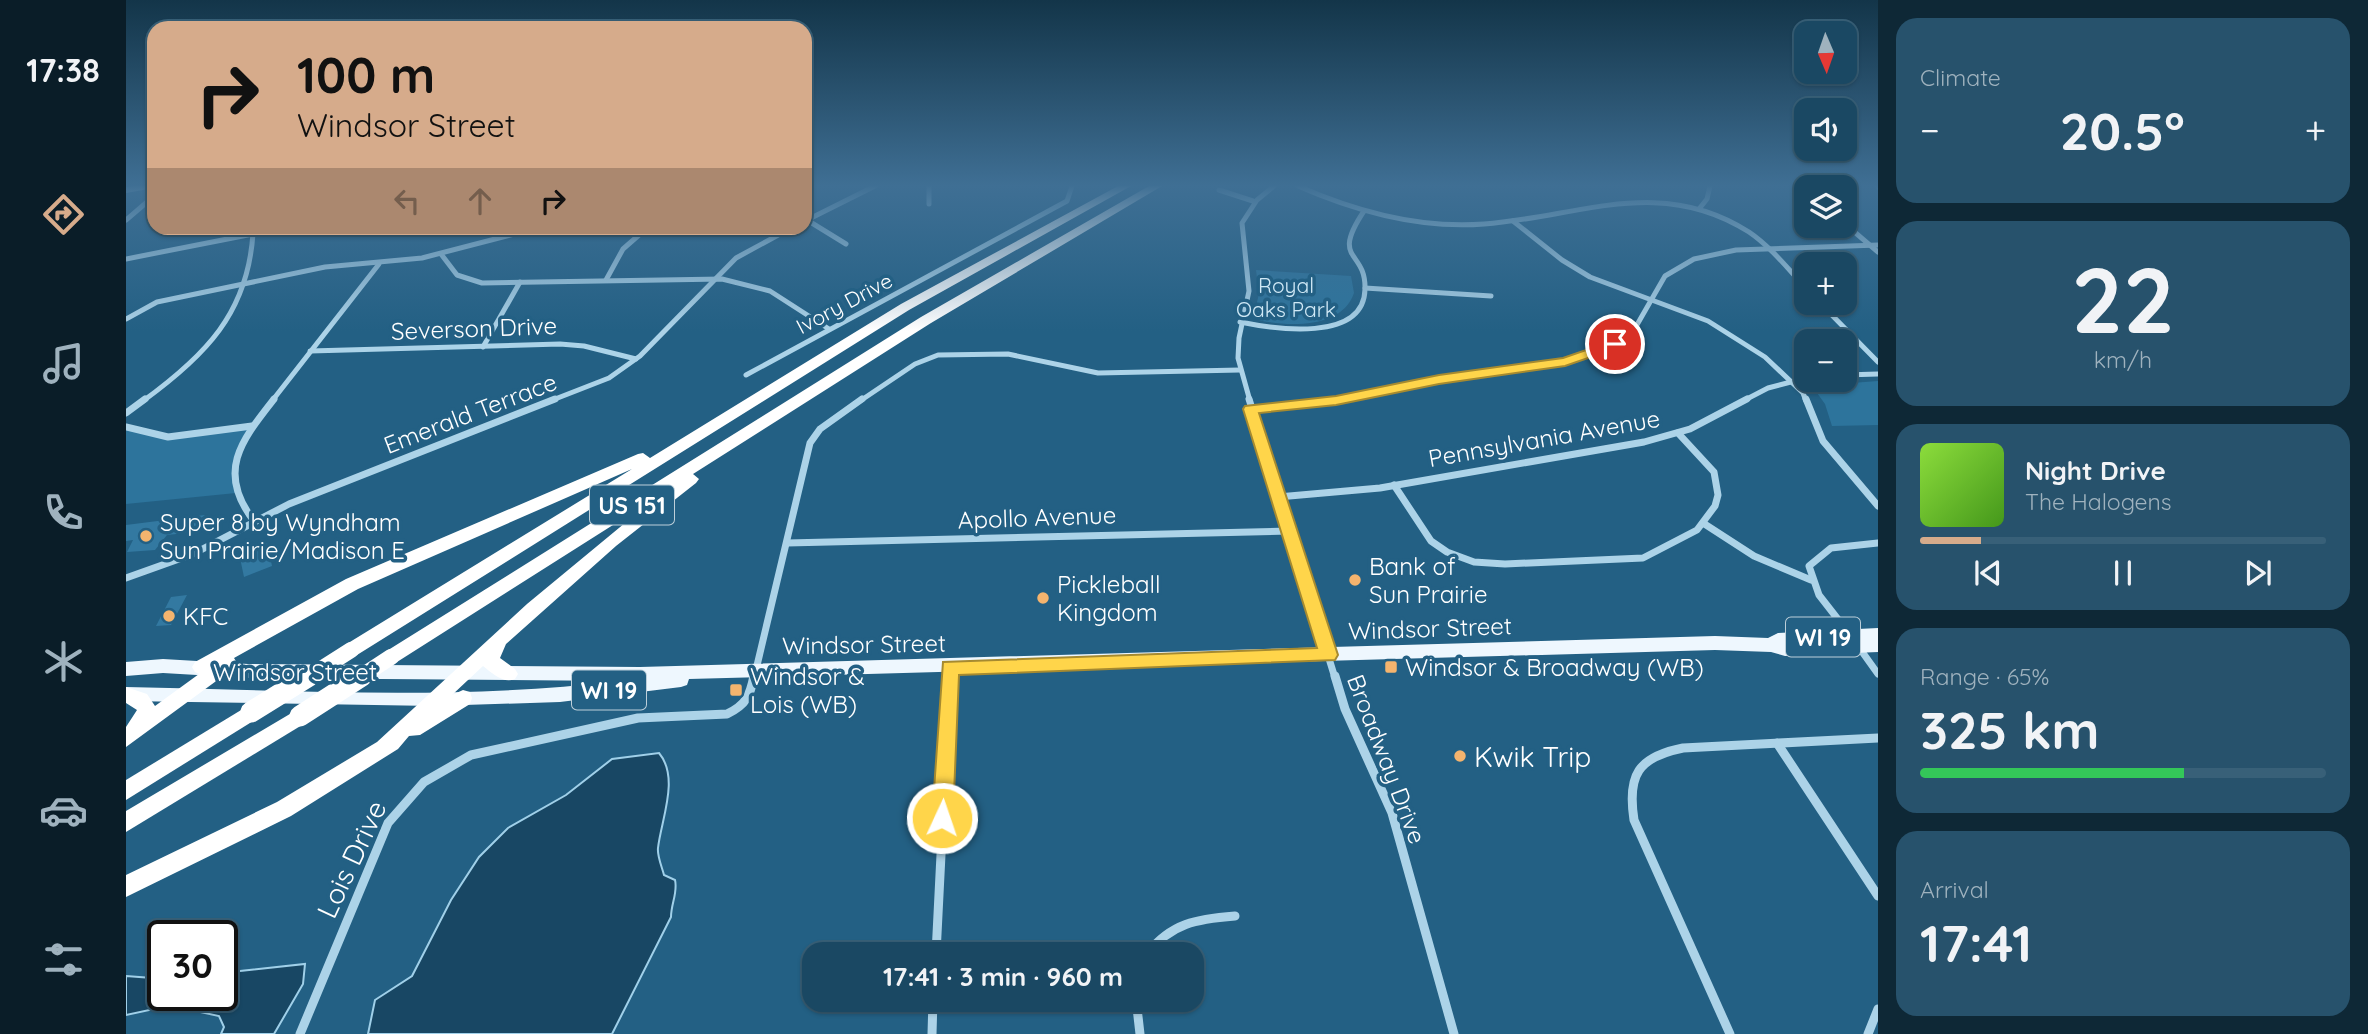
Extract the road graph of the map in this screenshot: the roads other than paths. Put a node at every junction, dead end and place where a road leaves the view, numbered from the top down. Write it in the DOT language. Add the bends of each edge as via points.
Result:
graph roads {
  1 [pos="830,234"];
  2 [pos="1007,234"];
  3 [pos="1036,234"];
  4 [pos="1071,234"];
  5 [pos="1240,234"];
  6 [pos="1351,234"];
  7 [pos="1530,234"];
  8 [pos="1748,234"];
  9 [pos="1859,234"];
  10 [pos="243,235"];
  11 [pos="253,235"];
  12 [pos="511,235"];
  13 [pos="639,235"];
  14 [pos="778,235"];
  15 [pos="846,244"];
  16 [pos="1874,245"];
  17 [pos="1768,249"];
  18 [pos="1878,252"];
  19 [pos="441,254"];
  20 [pos="126,259"];
  21 [pos="379,264"];
  22 [pos="1794,276"];
  23 [pos="713,279"];
  24 [pos="606,280"];
  25 [pos="520,282"];
  26 [pos="245,284"];
  27 [pos="1365,288"];
  28 [pos="1491,296"];
  29 [pos="1651,300"];
  30 [pos="1833,315"];
  31 [pos="126,319"];
  32 [pos="1240,322"];
  33 [pos="829,329"];
  34 [pos="483,347"];
  35 [pos="310,351"];
  36 [pos="873,353"];
  37 [pos="636,359"];
  38 [pos="1878,362"];
  39 [pos="1240,370"];
  40 [pos="1878,374"];
  41 [pos="746,375"];
  42 [pos="1857,375"];
  43 [pos="1793,381"];
  44 [pos="768,390"];
  45 [pos="1250,409"];
  46 [pos="126,413"];
  47 [pos="253,426"];
  48 [pos="126,427"];
  49 [pos="1678,433"];
  50 [pos="1394,485"];
  51 [pos="1278,497"];
  52 [pos="1878,506"];
  53 [pos="254,520"];
  54 [pos="1703,523"];
  55 [pos="1289,531"];
  56 [pos="787,543"];
  57 [pos="1878,543"];
  58 [pos="126,579"];
  59 [pos="1811,580"];
  60 [pos="278,625"];
  61 [pos="1878,634"];
  62 [pos="501,639"];
  63 [pos="1854,641"];
  64 [pos="1878,645"];
  65 [pos="1329,655"];
  66 [pos="201,667"];
  67 [pos="950,667"];
  68 [pos="126,668"];
  69 [pos="222,668"];
  70 [pos="755,670"];
  71 [pos="463,674"];
  72 [pos="509,674"];
  73 [pos="1878,674"];
  74 [pos="126,695"];
  75 [pos="182,696"];
  76 [pos="463,698"];
  77 [pos="434,699"];
  78 [pos="126,738"];
  79 [pos="1878,738"];
  80 [pos="1777,743"];
  81 [pos="382,748"];
  82 [pos="126,791"];
  83 [pos="126,822"];
  84 [pos="126,886"];
  85 [pos="1878,896"];
  86 [pos="1235,916"];
  87 [pos="937,942"];
  88 [pos="1157,942"];
  89 [pos="1878,1009"];
  90 [pos="933,1012"];
  91 [pos="1137,1012"];
  92 [pos="300,1034"];
  93 [pos="932,1034"];
  94 [pos="1140,1034"];
  95 [pos="1454,1034"];
  96 [pos="1730,1034"];
  97 [pos="1868,1034"];
  1 -- 15 [label="street"];
  2 -- 33 [label="street, Ivory Drive"];
  3 -- 44 [label="highway, US 151"];
  4 -- 36 [label="highway, US 151"];
  5 -- 32 [label="street, Broadway Drive" via="1249,287"];
  6 -- 27 [label="street" via="1349,255"];
  7 -- 29 [label="street" via="1603,284"];
  8 -- 17 [label="street"];
  9 -- 16 [label="street"];
  10 -- 20 [label="street"];
  11 -- 26 [label="street"];
  12 -- 19 [label="street"];
  13 -- 24 [label="street" via="623,249"];
  14 -- 23 [label="street, Emerald Terrace" via="736,258"];
  16 -- 17 [label="street"];
  16 -- 18 [label="street"];
  17 -- 22 [label="street"];
  17 -- 29 [label="street" via="1721,252 1682,264 1665,276"];
  19 -- 21 [label="street"];
  19 -- 25 [label="street" via="448,269 468,281"];
  21 -- 26 [label="street" via="325,267"];
  21 -- 35 [label="street"];
  23 -- 24 [label="street"];
  23 -- 33 [label="street" via="770,291"];
  23 -- 37 [label="street, Emerald Terrace"];
  24 -- 25 [label="street"];
  25 -- 34 [label="street"];
  26 -- 31 [label="street" via="158,302"];
  26 -- 46 [label="street" via="232,314 210,344"];
  27 -- 28 [label="street"];
  27 -- 32 [label="street" via="1359,308 1334,324 1283,331"];
  29 -- 43 [label="street" via="1721,328"];
  29 -- 45 [label="street" via="1634,330 1584,357 1336,401"];
  30 -- 38 [label="street"];
  32 -- 39 [label="street, Broadway Drive"];
  33 -- 41 [label="street, Ivory Drive"];
  34 -- 35 [label="street, Severson Drive"];
  34 -- 37 [label="street, Severson Drive" via="575,345"];
  35 -- 47 [label="street"];
  36 -- 62 [label="highway" via="612,538"];
  36 -- 83 [label="highway, US 151, bridge"];
  37 -- 53 [label="street, Emerald Terrace" via="583,391"];
  39 -- 45 [label="street, Broadway Drive"];
  39 -- 56 [label="street, Lois Drive" via="1098,373 990,352 925,359 813,436"];
  40 -- 42 [label="street"];
  43 -- 49 [label="street, Pennsylvania Avenue" via="1768,388"];
  43 -- 52 [label="street" via="1824,441"];
  44 -- 60 [label="highway" via="661,450 352,584"];
  44 -- 82 [label="highway, US 151, bridge"];
  45 -- 51 [label="street, Broadway Drive"];
  47 -- 48 [label="street" via="176,437"];
  47 -- 53 [label="street" via="236,458 233,486"];
  49 -- 50 [label="street, Pennsylvania Avenue" via="1628,446"];
  49 -- 54 [label="street" via="1714,472 1718,495"];
  50 -- 51 [label="street, Pennsylvania Avenue"];
  50 -- 54 [label="street" via="1431,541 1457,557 1483,565 1643,558"];
  51 -- 55 [label="street, Broadway Drive"];
  53 -- 58 [label="street, Emerald Terrace" via="193,554"];
  54 -- 59 [label="street" via="1762,562"];
  55 -- 56 [label="street, Apollo Avenue"];
  55 -- 65 [label="street, Broadway Drive"];
  56 -- 70 [label="street, Lois Drive"];
  57 -- 59 [label="street" via="1819,552 1809,566"];
  59 -- 63 [label="street"];
  60 -- 66 [label="highway"];
  60 -- 69 [label="highway"];
  61 -- 63 [label="main road, Windsor Street / WI 19"];
  62 -- 71 [label="highway"];
  62 -- 72 [label="highway" via="490,661"];
  63 -- 64 [label="main road, Windsor Street / WI 19"];
  63 -- 65 [label="main road, Windsor Street / WI 19" via="1784,649 1715,643"];
  63 -- 73 [label="street"];
  65 -- 67 [label="main road, Windsor Street / WI 19"];
  65 -- 95 [label="street, Broadway Drive" via="1356,738 1392,813"];
  66 -- 68 [label="main road, Windsor Street / WI 19"];
  66 -- 69 [label="main road, Windsor Street / WI 19"];
  67 -- 70 [label="main road, Windsor Street / WI 19"];
  67 -- 87 [label="street"];
  69 -- 71 [label="main road, Windsor Street / WI 19"];
  69 -- 75 [label="highway"];
  70 -- 72 [label="main road, Windsor Street / WI 19"];
  70 -- 76 [label="main road, Windsor Street / WI 19" via="560,695"];
  70 -- 92 [label="street, Lois Drive" via="748,698 727,714 627,721 471,755 425,779 388,823"];
  71 -- 72 [label="main road, Windsor Street / WI 19"];
  71 -- 77 [label="highway"];
  74 -- 75 [label="main road, Windsor Street / WI 19"];
  74 -- 78 [label="highway" via="140,700 147,709"];
  75 -- 77 [label="main road, Windsor Street / WI 19"];
  75 -- 78 [label="highway"];
  76 -- 77 [label="main road, Windsor Street / WI 19"];
  76 -- 81 [label="highway"];
  77 -- 81 [label="highway"];
  79 -- 80 [label="street"];
  80 -- 85 [label="street"];
  80 -- 96 [label="street" via="1668,750 1644,762 1631,790 1634,820"];
  81 -- 84 [label="highway" via="284,808"];
  86 -- 88 [label="street" via="1184,921"];
  89 -- 97 [label="street"];
  90 -- 93 [label="street"];
  91 -- 94 [label="street"];
}
